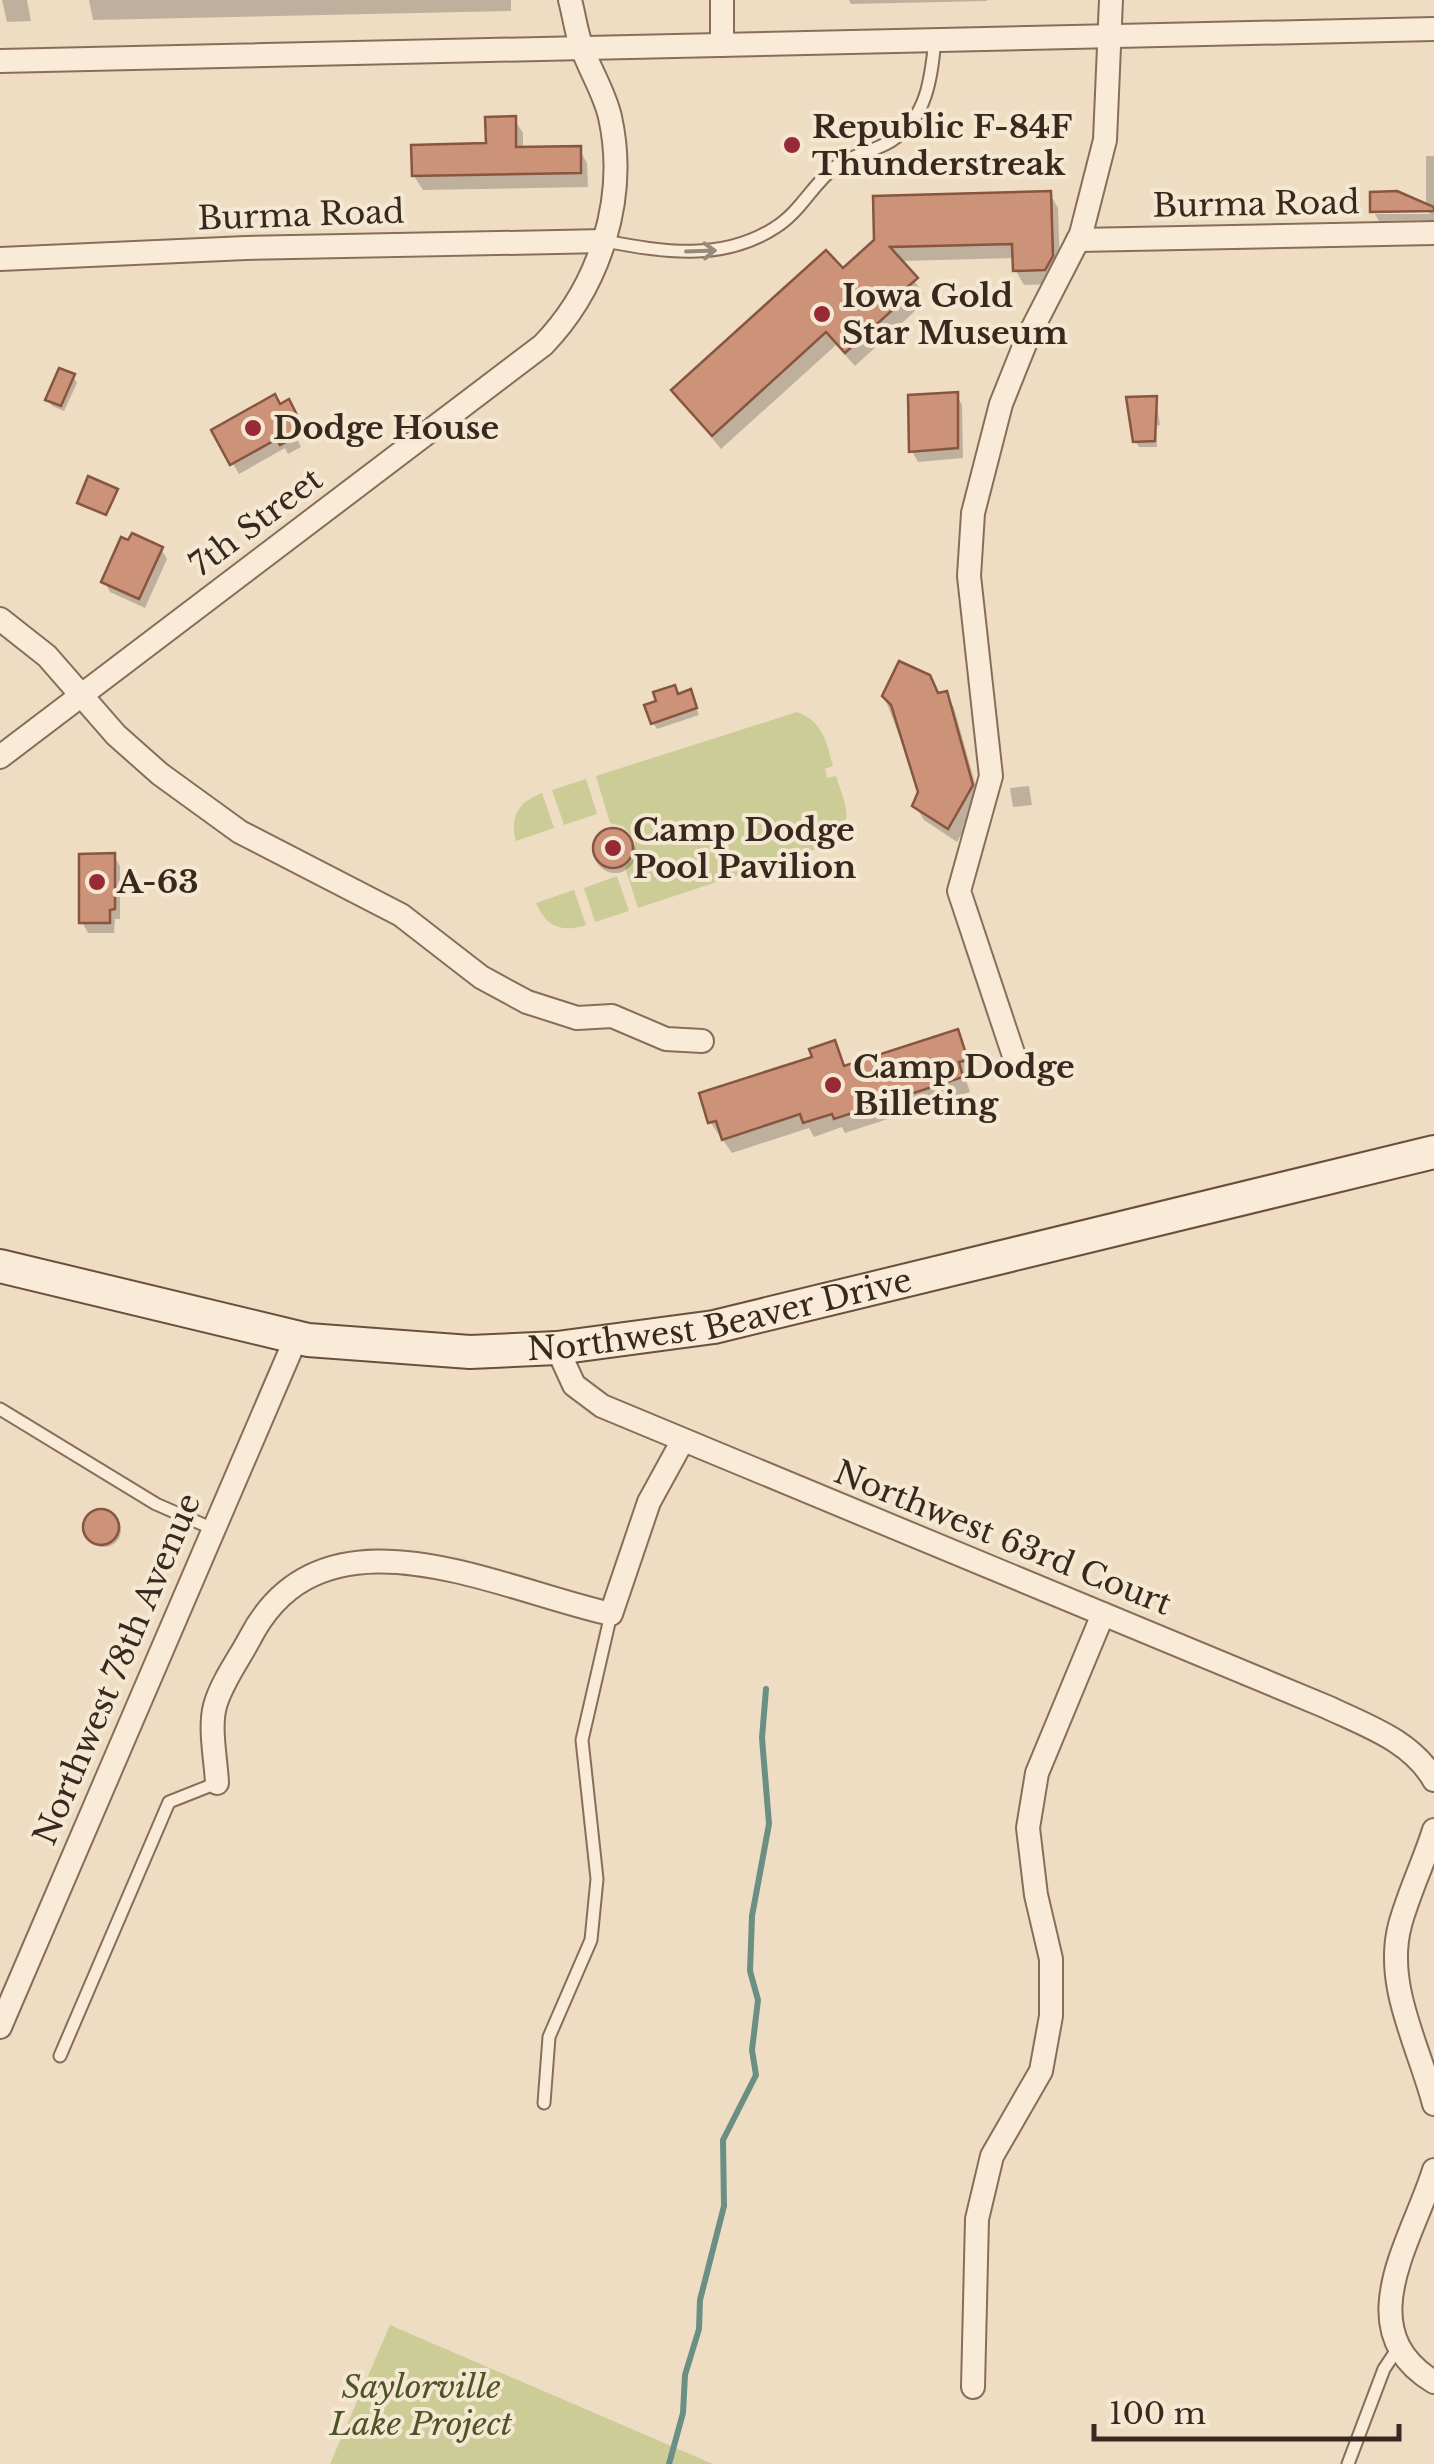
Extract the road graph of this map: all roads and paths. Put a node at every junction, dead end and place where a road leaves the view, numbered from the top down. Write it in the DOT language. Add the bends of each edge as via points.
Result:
graph roads {
  1 [pos="570,0"];
  2 [pos="722,0"];
  3 [pos="1111,0"];
  4 [pos="1434,29"];
  5 [pos="1111,34"];
  6 [pos="935,40"];
  7 [pos="722,45"];
  8 [pos="582,48"];
  9 [pos="0,61"];
  10 [pos="1434,232"];
  11 [pos="604,240"];
  12 [pos="1078,240"];
  13 [pos="0,260"];
  14 [pos="0,619"];
  15 [pos="82,696"];
  16 [pos="0,757"];
  17 [pos="702,1041"];
  18 [pos="1015,1059"];
  19 [pos="1434,1152"];
  20 [pos="0,1266"];
  21 [pos="296,1338"];
  22 [pos="556,1348"];
  23 [pos="0,1409"];
  24 [pos="683,1440"];
  25 [pos="211,1528"];
  26 [pos="611,1614"];
  27 [pos="1103,1614"];
  28 [pos="1434,1780"];
  29 [pos="217,1783"];
  30 [pos="1434,1830"];
  31 [pos="0,2027"];
  32 [pos="60,2056"];
  33 [pos="544,2103"];
  34 [pos="1434,2104"];
  35 [pos="1434,2170"];
  36 [pos="1398,2348"];
  37 [pos="1434,2382"];
  38 [pos="973,2387"];
  39 [pos="1348,2464"];
  1 -- 8 [label="street, 7th Street"];
  2 -- 7 [label="street"];
  3 -- 5 [label="street"];
  4 -- 5 [label="street"];
  5 -- 6 [label="street"];
  5 -- 12 [label="street" via="1104,140"];
  6 -- 7 [label="street"];
  11 -- 6 [label="lane, one-way" via="657,251 723,250 777,227 839,164 911,124 931,82"];
  7 -- 8 [label="street"];
  8 -- 9 [label="street"];
  8 -- 11 [label="street, 7th Street" via="610,116 614,194"];
  10 -- 12 [label="street, Burma Road"];
  11 -- 13 [label="street, Burma Road"];
  11 -- 15 [label="street, 7th Street" via="592,276 543,345"];
  12 -- 18 [label="street" via="1000,404 973,513 968,576 991,776 959,891"];
  14 -- 15 [label="street" via="30,639"];
  15 -- 16 [label="street, 7th Street"];
  15 -- 17 [label="street" via="116,735 204,808 402,915 527,1002"];
  19 -- 22 [label="main road, Northwest Beaver Drive" via="714,1327"];
  20 -- 21 [label="main road, Northwest Beaver Drive"];
  21 -- 22 [label="main road, Northwest Beaver Drive" via="470,1352"];
  21 -- 25 [label="street, Northwest 78th Avenue"];
  22 -- 24 [label="street, Northwest 63rd Court" via="574,1385 602,1406"];
  23 -- 25 [label="lane" via="156,1504"];
  24 -- 26 [label="street" via="649,1502"];
  24 -- 27 [label="street, Northwest 63rd Court"];
  25 -- 31 [label="street, Northwest 78th Avenue"];
  26 -- 29 [label="street" via="419,1564 368,1558 305,1576 259,1620 214,1708"];
  26 -- 33 [label="lane" via="582,1740 597,1879 592,1940 549,2037"];
  27 -- 28 [label="street, Northwest 63rd Court" via="1406,1746"];
  27 -- 38 [label="street" via="1037,1774 1028,1828 1051,1960 1051,2016 1041,2071 992,2156 977,2219"];
  29 -- 32 [label="lane" via="169,1802"];
  30 -- 34 [label="street" via="1400,1926 1396,1957 1398,1989"];
  35 -- 36 [label="street" via="1396,2272 1391,2335"];
  36 -- 37 [label="street"];
  36 -- 39 [label="lane"];
}
